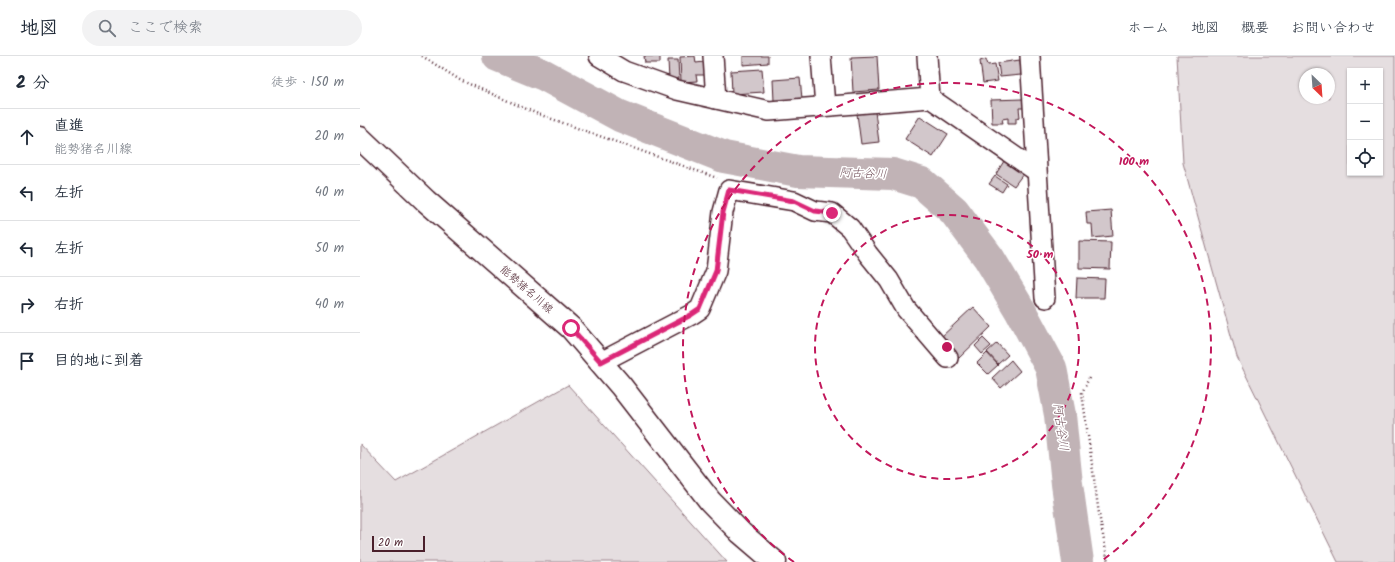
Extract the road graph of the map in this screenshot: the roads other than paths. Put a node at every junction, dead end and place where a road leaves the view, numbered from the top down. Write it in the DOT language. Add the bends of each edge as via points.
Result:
graph roads {
  1 [pos="713,56"];
  2 [pos="821,56"];
  3 [pos="927,56"];
  4 [pos="1030,56"];
  5 [pos="607,59"];
  6 [pos="930,98"];
  7 [pos="716,99"];
  8 [pos="825,106"];
  9 [pos="360,138"];
  10 [pos="1036,171"];
  11 [pos="1045,298"];
  12 [pos="948,358"];
  13 [pos="601,362"];
  14 [pos="775,562"];
  1 -- 7 [label="street"];
  2 -- 8 [label="street"];
  3 -- 6 [label="street"];
  4 -- 10 [label="street"];
  5 -- 7 [label="street" via="624,71 677,90"];
  6 -- 8 [label="street"];
  6 -- 10 [label="street"];
  7 -- 8 [label="street" via="769,111"];
  9 -- 13 [label="main road, 能勢猪名川線" via="426,201 571,328"];
  10 -- 11 [label="street"];
  12 -- 13 [label="street" via="906,309 889,280 850,228 832,213 815,211 794,201 729,190 723,212 716,271 700,309"];
  13 -- 14 [label="main road, 能勢猪名川線" via="710,501 741,533"];
}
